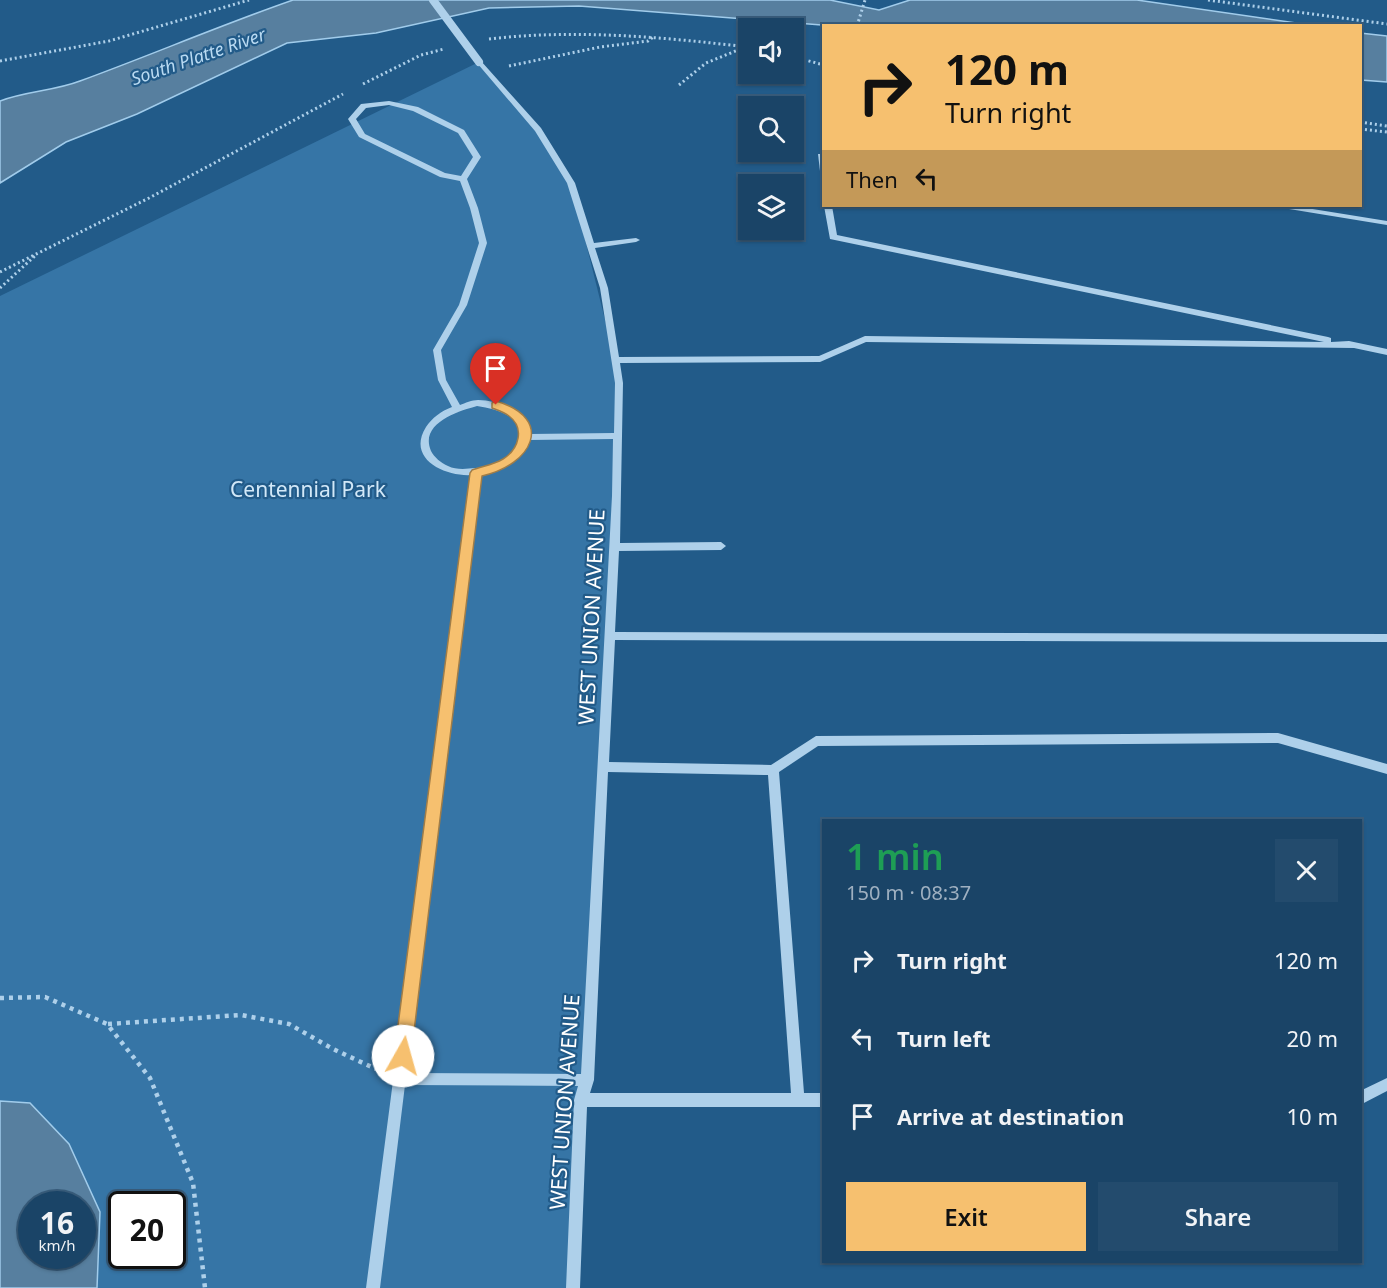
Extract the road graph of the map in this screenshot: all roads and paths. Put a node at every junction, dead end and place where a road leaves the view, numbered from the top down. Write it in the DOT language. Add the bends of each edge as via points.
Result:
graph roads {
  1 [pos="249,0"];
  2 [pos="432,0"];
  3 [pos="865,0"];
  4 [pos="1209,0"];
  5 [pos="858,24"];
  6 [pos="1387,24"];
  7 [pos="654,36"];
  8 [pos="738,50"];
  9 [pos="804,60"];
  10 [pos="0,61"];
  11 [pos="822,64"];
  12 [pos="505,67"];
  13 [pos="679,85"];
  14 [pos="1362,122"];
  15 [pos="1387,126"];
  16 [pos="1362,129"];
  17 [pos="1387,132"];
  18 [pos="463,179"];
  19 [pos="828,207"];
  20 [pos="1289,207"];
  21 [pos="1387,223"];
  22 [pos="636,240"];
  23 [pos="591,246"];
  24 [pos="40,251"];
  25 [pos="0,288"];
  26 [pos="1354,345"];
  27 [pos="1387,352"];
  28 [pos="615,360"];
  29 [pos="456,407"];
  30 [pos="618,436"];
  31 [pos="525,437"];
  32 [pos="477,473"];
  33 [pos="721,546"];
  34 [pos="615,547"];
  35 [pos="610,636"];
  36 [pos="1387,638"];
  37 [pos="603,767"];
  38 [pos="1387,768"];
  39 [pos="773,770"];
  40 [pos="0,998"];
  41 [pos="107,1024"];
  42 [pos="400,1079"];
  43 [pos="587,1080"];
  44 [pos="1387,1084"];
  45 [pos="1362,1098"];
  46 [pos="581,1100"];
  47 [pos="798,1100"];
  48 [pos="822,1100"];
  49 [pos="205,1288"];
  50 [pos="373,1288"];
  51 [pos="573,1288"];
  1 -- 10 [label="path" via="109,41"];
  2 -- 23 [label="street, WEST UNION AVENUE, bridge" via="538,130 571,183"];
  3 -- 5 [label="path"];
  4 -- 6 [label="path"];
  7 -- 12 [label="path" via="648,41"];
  8 -- 13 [label="path" via="712,57"];
  9 -- 11 [label="path"];
  14 -- 15 [label="path"];
  16 -- 17 [label="path"];
  18 -- 18 [label="street" via="477,157 461,132 415,109 388,103 364,106 352,118 362,135 443,175"];
  18 -- 29 [label="street" via="483,243 463,305 437,350 442,380"];
  19 -- 26 [label="street" via="833,237"];
  20 -- 21 [label="street"];
  22 -- 23 [label="street"];
  23 -- 28 [label="street, WEST UNION AVENUE" via="604,288"];
  24 -- 25 [label="path"];
  26 -- 27 [label="street"];
  26 -- 28 [label="street" via="865,339 820,359"];
  28 -- 30 [label="street, WEST UNION AVENUE" via="619,383"];
  29 -- 31 [label="street" via="477,403 513,412 523,423"];
  29 -- 32 [label="street" via="428,427 423,441 427,454 438,465 456,472"];
  30 -- 31 [label="street"];
  30 -- 34 [label="street, WEST UNION AVENUE"];
  31 -- 32 [label="street" via="521,449 510,460"];
  32 -- 42 [label="street"];
  33 -- 34 [label="street"];
  34 -- 35 [label="street, WEST UNION AVENUE"];
  35 -- 36 [label="street"];
  35 -- 37 [label="street, WEST UNION AVENUE"];
  37 -- 39 [label="street"];
  37 -- 43 [label="street, WEST UNION AVENUE"];
  38 -- 39 [label="street" via="1278,738 816,741"];
  39 -- 47 [label="street"];
  40 -- 41 [label="path" via="45,997"];
  41 -- 42 [label="path" via="241,1015 279,1022"];
  41 -- 49 [label="path" via="150,1078 193,1183"];
  42 -- 43 [label="street"];
  42 -- 50 [label="street"];
  43 -- 46 [label="street, WEST UNION AVENUE"];
  44 -- 45 [label="street"];
  46 -- 47 [label="street"];
  46 -- 51 [label="street, WEST UNION AVENUE"];
  47 -- 48 [label="street"];
}
